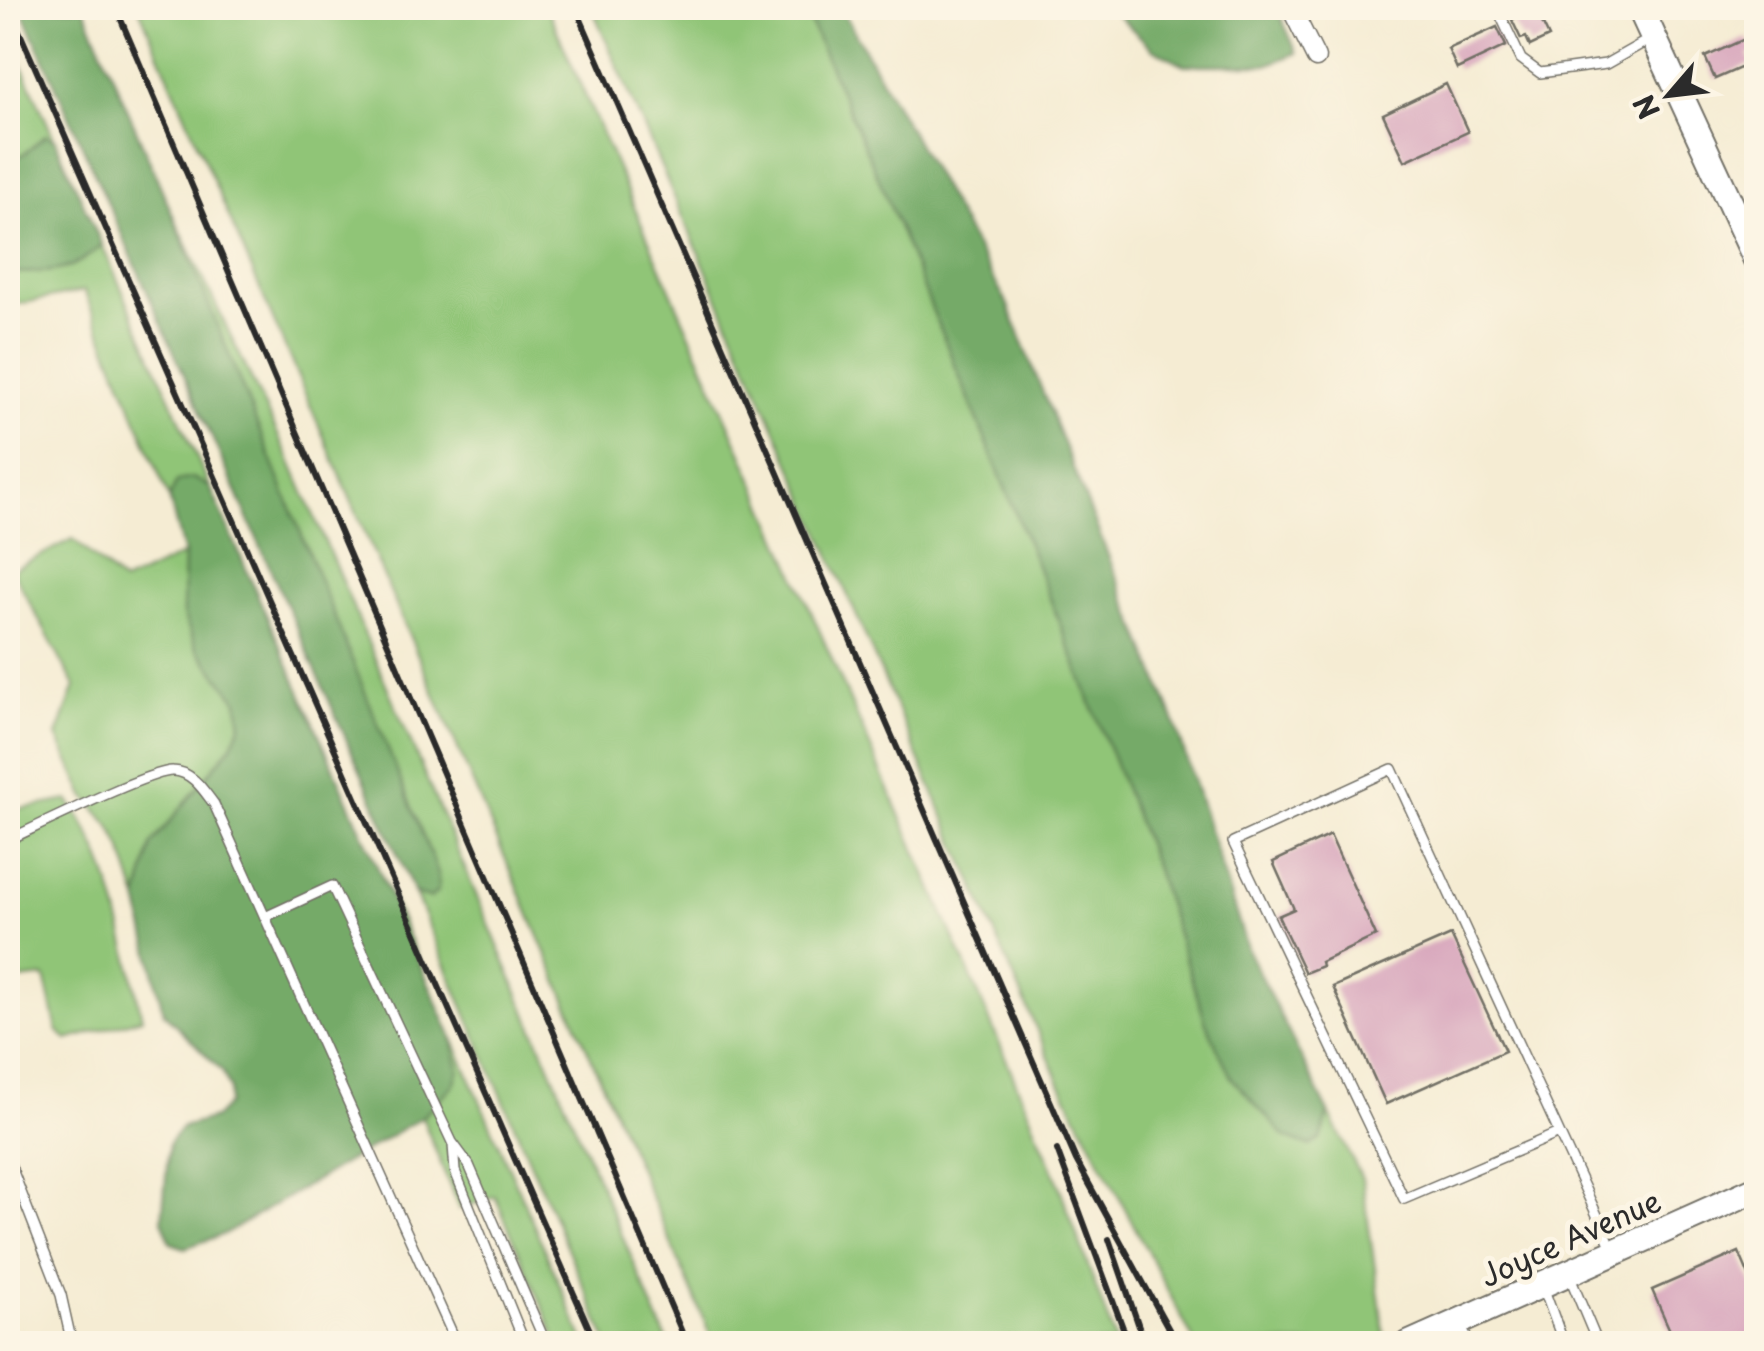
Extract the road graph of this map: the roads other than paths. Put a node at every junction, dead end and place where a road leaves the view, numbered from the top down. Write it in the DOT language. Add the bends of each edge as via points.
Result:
graph roads {
  1 [pos="1291,8"];
  2 [pos="1497,8"];
  3 [pos="1640,8"];
  4 [pos="1654,37"];
  5 [pos="1316,58"];
  6 [pos="1746,210"];
  7 [pos="1756,258"];
  8 [pos="8,840"];
  9 [pos="265,917"];
  10 [pos="1559,1133"];
  11 [pos="452,1142"];
  12 [pos="8,1159"];
  13 [pos="1756,1190"];
  14 [pos="1614,1252"];
  15 [pos="1568,1272"];
  16 [pos="1542,1284"];
  17 [pos="1464,1332"];
  18 [pos="72,1344"];
  19 [pos="457,1344"];
  20 [pos="525,1344"];
  21 [pos="546,1344"];
  22 [pos="1409,1344"];
  23 [pos="1564,1344"];
  24 [pos="1598,1344"];
  1 -- 5 [label="street"];
  2 -- 4 [label="lane" via="1521,59 1540,73 1606,64"];
  3 -- 4 [label="street"];
  4 -- 6 [label="street"];
  6 -- 7 [label="street"];
  8 -- 9 [label="lane" via="173,771 191,777 214,804"];
  9 -- 11 [label="lane" via="332,886"];
  9 -- 19 [label="lane"];
  10 -- 10 [label="lane" via="1392,769 1233,842 1404,1199"];
  10 -- 14 [label="lane"];
  11 -- 20 [label="lane" via="455,1171"];
  11 -- 21 [label="lane" via="469,1165"];
  12 -- 18 [label="lane"];
  13 -- 14 [label="street, Joyce Avenue"];
  14 -- 15 [label="street, Joyce Avenue"];
  15 -- 16 [label="street, Joyce Avenue"];
  15 -- 24 [label="lane"];
  16 -- 17 [label="street, Joyce Avenue"];
  16 -- 23 [label="lane"];
  17 -- 22 [label="street, Joyce Avenue"];
}
